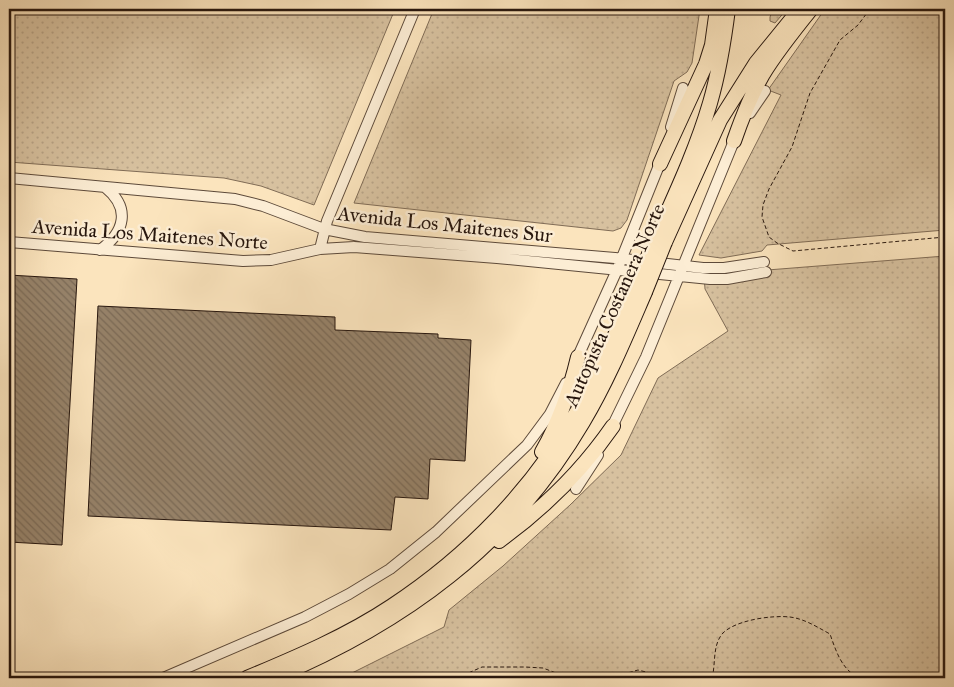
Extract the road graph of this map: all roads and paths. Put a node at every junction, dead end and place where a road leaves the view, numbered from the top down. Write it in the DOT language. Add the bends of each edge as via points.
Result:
graph roads {
  1 [pos="415,9"];
  2 [pos="717,9"];
  3 [pos="728,9"];
  4 [pos="800,9"];
  5 [pos="811,9"];
  6 [pos="870,9"];
  7 [pos="683,88"];
  8 [pos="765,91"];
  9 [pos="734,141"];
  10 [pos="660,164"];
  11 [pos="9,178"];
  12 [pos="105,187"];
  13 [pos="324,229"];
  14 [pos="945,237"];
  15 [pos="9,242"];
  16 [pos="660,242"];
  17 [pos="320,249"];
  18 [pos="100,250"];
  19 [pos="497,253"];
  20 [pos="621,259"];
  21 [pos="765,267"];
  22 [pos="617,270"];
  23 [pos="680,271"];
  24 [pos="640,291"];
  25 [pos="578,357"];
  26 [pos="613,426"];
  27 [pos="576,489"];
  28 [pos="488,529"];
  29 [pos="465,564"];
  30 [pos="163,678"];
  31 [pos="247,678"];
  32 [pos="273,678"];
  33 [pos="457,678"];
  34 [pos="569,678"];
  35 [pos="610,678"];
  36 [pos="670,678"];
  37 [pos="712,678"];
  38 [pos="860,678"];
  39 [pos="886,678"];
  40 [pos="905,678"];
  1 -- 13 [label="street"];
  2 -- 10 [label="highway" via="706,64"];
  3 -- 16 [label="highway, Autopista Costanera Norte" via="707,112"];
  4 -- 16 [label="highway, Autopista Costanera Norte" via="756,63 720,120"];
  5 -- 9 [label="highway" via="762,76"];
  6 -- 14 [label="path" via="858,25 840,40 810,93 792,147 768,189 762,217 765,227 769,237 793,251"];
  7 -- 10 [label="street"];
  8 -- 9 [label="street"];
  9 -- 23 [label="street"];
  10 -- 20 [label="street"];
  11 -- 12 [label="street, Avenida Los Maitenes Sur"];
  12 -- 13 [label="street, Avenida Los Maitenes Sur" via="235,199"];
  12 -- 18 [label="street" via="120,205 122,222 115,236"];
  13 -- 17 [label="street"];
  13 -- 19 [label="street, Avenida Los Maitenes Sur"];
  15 -- 18 [label="street, Avenida Los Maitenes Norte"];
  16 -- 24 [label="highway, Autopista Costanera Norte, bridge"];
  17 -- 18 [label="street, Avenida Los Maitenes Norte" via="259,261"];
  17 -- 19 [label="street, Avenida Los Maitenes Norte" via="354,247"];
  19 -- 20 [label="street, Avenida Los Maitenes Sur"];
  19 -- 22 [label="street, Avenida Los Maitenes Norte"];
  20 -- 22 [label="street"];
  20 -- 23 [label="street, Avenida Los Maitenes Sur"];
  21 -- 23 [label="street, Avenida Los Maitenes Sur"];
  22 -- 23 [label="street, Avenida Los Maitenes Norte"];
  22 -- 25 [label="street"];
  23 -- 26 [label="street" via="635,382"];
  24 -- 28 [label="highway, Autopista Costanera Norte" via="570,423 531,479"];
  24 -- 29 [label="highway, Autopista Costanera Norte" via="608,374 568,447 516,514"];
  25 -- 28 [label="highway" via="552,434 530,472"];
  25 -- 30 [label="street" via="550,414 527,445 417,549 327,606"];
  26 -- 27 [label="street"];
  26 -- 29 [label="highway" via="586,462 556,492 518,527"];
  28 -- 31 [label="highway, Autopista Costanera Norte" via="439,572 392,606 337,637"];
  29 -- 32 [label="highway, Autopista Costanera Norte" via="384,623"];
  33 -- 34 [label="path" via="482,667 543,668"];
  35 -- 36 [label="path" via="638,670"];
  37 -- 38 [label="path" via="716,648 722,634 748,620 790,617 830,634 841,661 852,675"];
  39 -- 40 [label="path"];
}
